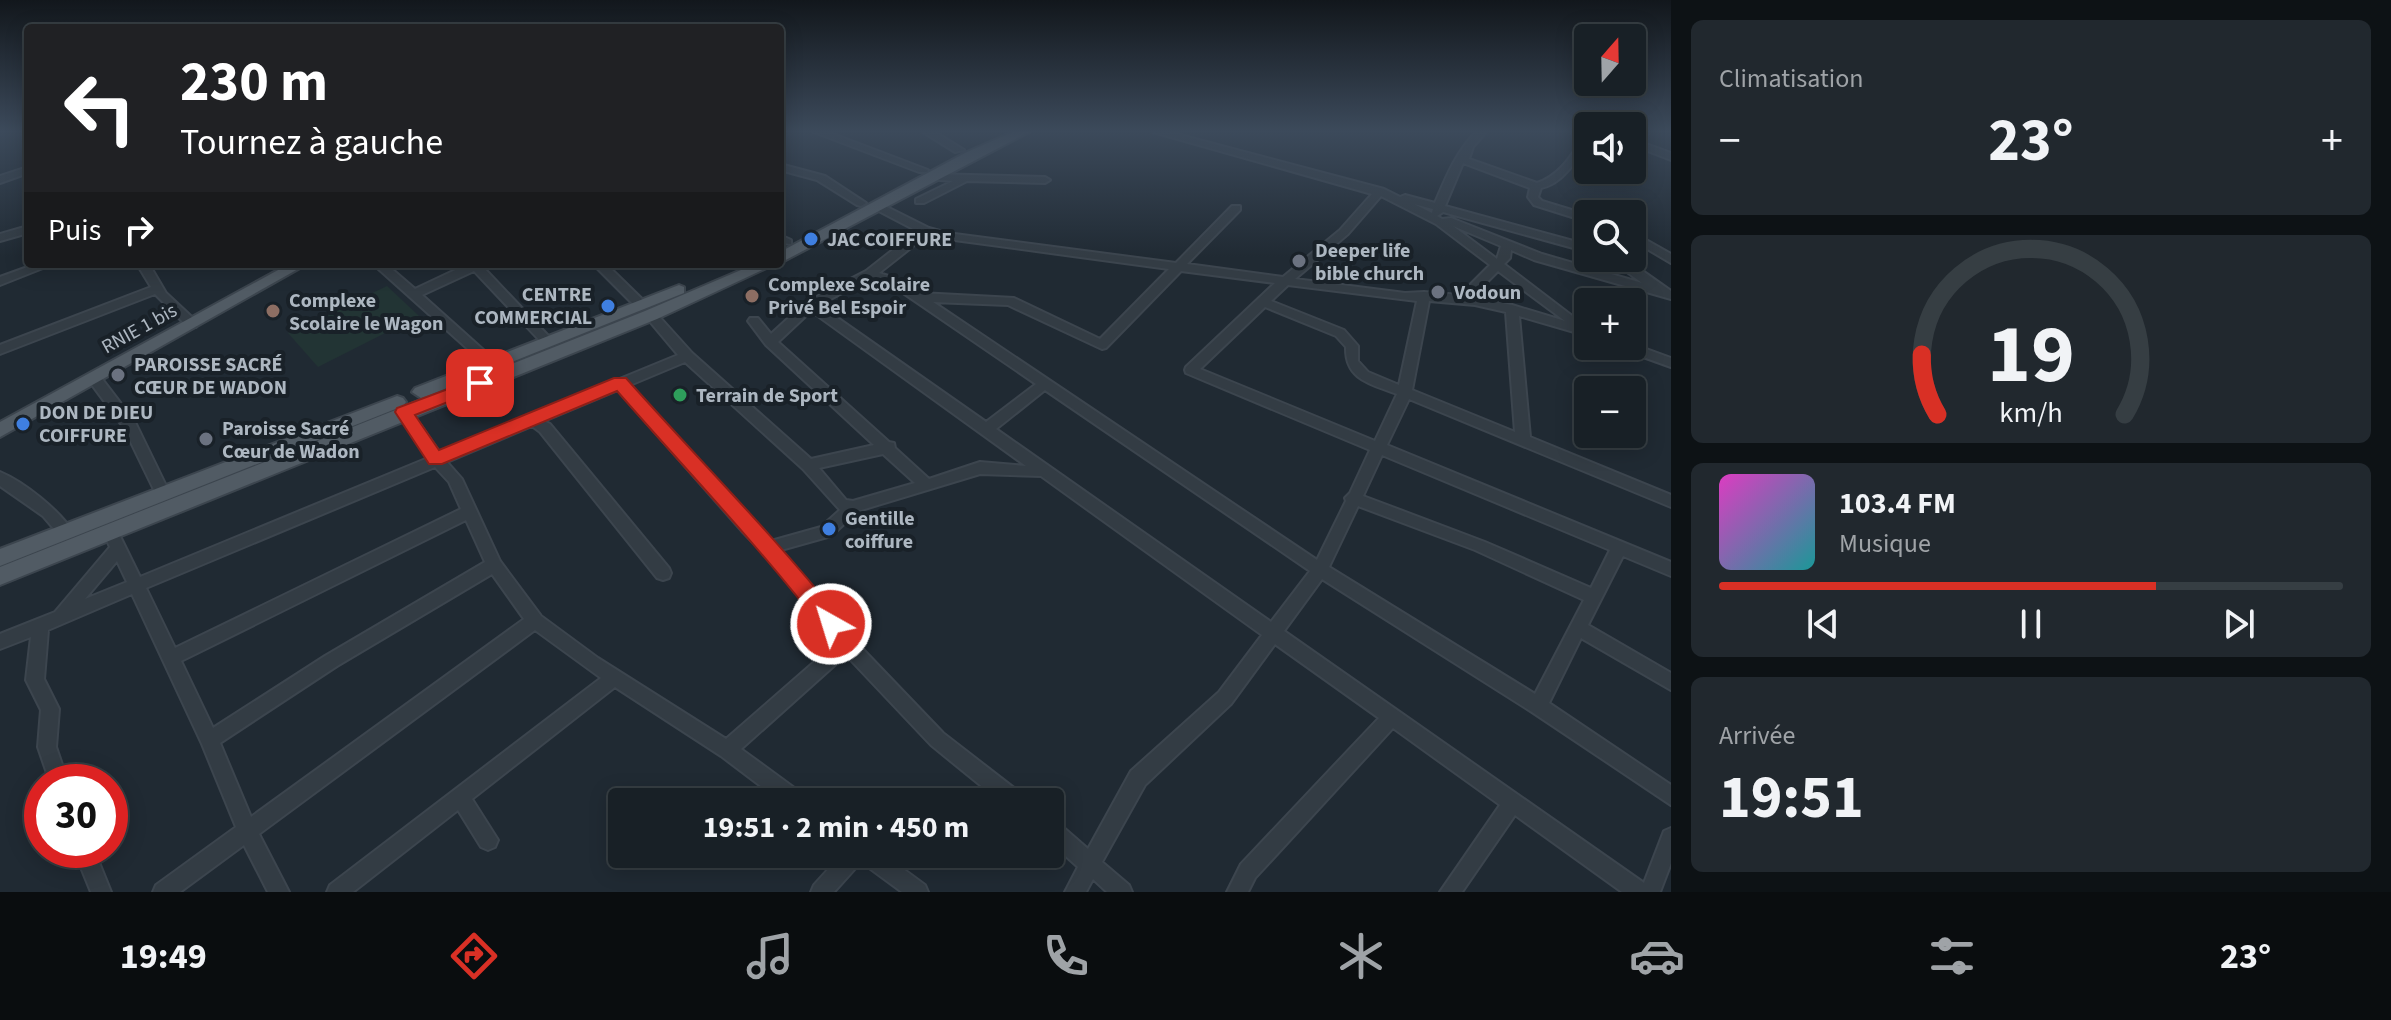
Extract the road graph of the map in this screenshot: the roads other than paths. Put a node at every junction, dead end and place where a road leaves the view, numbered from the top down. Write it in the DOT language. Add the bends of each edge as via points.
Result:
graph roads {
  1 [pos="805,174"];
  2 [pos="927,174"];
  3 [pos="934,174"];
  4 [pos="1312,174"];
  5 [pos="1453,174"];
  6 [pos="1501,174"];
  7 [pos="1559,174"];
  8 [pos="931,175"];
  9 [pos="963,180"];
  10 [pos="1045,180"];
  11 [pos="1536,186"];
  12 [pos="947,191"];
  13 [pos="1384,193"];
  14 [pos="920,201"];
  15 [pos="861,203"];
  16 [pos="879,207"];
  17 [pos="1236,208"];
  18 [pos="1438,213"];
  19 [pos="1574,215"];
  20 [pos="24,230"];
  21 [pos="925,231"];
  22 [pos="0,238"];
  23 [pos="784,241"];
  24 [pos="1646,244"];
  25 [pos="1507,245"];
  26 [pos="1574,246"];
  27 [pos="784,256"];
  28 [pos="1671,259"];
  29 [pos="1178,266"];
  30 [pos="1496,267"];
  31 [pos="36,268"];
  32 [pos="145,268"];
  33 [pos="293,268"];
  34 [pos="384,268"];
  35 [pos="468,268"];
  36 [pos="480,268"];
  37 [pos="603,268"];
  38 [pos="733,268"];
  39 [pos="757,268"];
  40 [pos="1641,272"];
  41 [pos="870,274"];
  42 [pos="0,281"];
  43 [pos="1285,281"];
  44 [pos="157,289"];
  45 [pos="414,294"];
  46 [pos="1666,294"];
  47 [pos="916,296"];
  48 [pos="1424,296"];
  49 [pos="1463,299"];
  50 [pos="1263,302"];
  51 [pos="1512,309"];
  52 [pos="646,310"];
  53 [pos="810,310"];
  54 [pos="754,321"];
  55 [pos="1574,322"];
  56 [pos="192,324"];
  57 [pos="1574,328"];
  58 [pos="548,342"];
  59 [pos="770,342"];
  60 [pos="0,350"];
  61 [pos="1646,354"];
  62 [pos="687,356"];
  63 [pos="1671,363"];
  64 [pos="493,364"];
  65 [pos="94,378"];
  66 [pos="620,383"];
  67 [pos="1046,383"];
  68 [pos="1404,395"];
  69 [pos="404,412"];
  70 [pos="542,420"];
  71 [pos="0,430"];
  72 [pos="985,430"];
  73 [pos="1523,442"];
  74 [pos="1379,445"];
  75 [pos="889,447"];
  76 [pos="436,459"];
  77 [pos="808,465"];
  78 [pos="1043,473"];
  79 [pos="0,478"];
  80 [pos="927,485"];
  81 [pos="163,494"];
  82 [pos="1352,498"];
  83 [pos="1671,501"];
  84 [pos="853,507"];
  85 [pos="469,512"];
  86 [pos="110,530"];
  87 [pos="65,532"];
  88 [pos="799,542"];
  89 [pos="120,547"];
  90 [pos="767,548"];
  91 [pos="1618,550"];
  92 [pos="0,558"];
  93 [pos="494,565"];
  94 [pos="787,567"];
  95 [pos="1671,569"];
  96 [pos="1320,570"];
  97 [pos="663,573"];
  98 [pos="0,576"];
  99 [pos="138,585"];
  100 [pos="1595,597"];
  101 [pos="535,621"];
  102 [pos="48,623"];
  103 [pos="1579,628"];
  104 [pos="1270,632"];
  105 [pos="0,642"];
  106 [pos="847,644"];
  107 [pos="170,658"];
  108 [pos="614,678"];
  109 [pos="1671,682"];
  110 [pos="1538,706"];
  111 [pos="1391,717"];
  112 [pos="210,740"];
  113 [pos="727,750"];
  114 [pos="53,764"];
  115 [pos="778,788"];
  116 [pos="998,788"];
  117 [pos="1671,796"];
  118 [pos="461,799"];
  119 [pos="1511,805"];
  120 [pos="246,829"];
  121 [pos="1671,838"];
  122 [pos="488,840"];
  123 [pos="1064,840"];
  124 [pos="1091,861"];
  125 [pos="91,868"];
  126 [pos="842,868"];
  127 [pos="886,868"];
  128 [pos="101,892"];
  129 [pos="163,892"];
  130 [pos="279,892"];
  131 [pos="337,892"];
  132 [pos="821,892"];
  133 [pos="918,892"];
  134 [pos="1075,892"];
  135 [pos="1122,892"];
  136 [pos="1237,892"];
  137 [pos="1450,892"];
  138 [pos="1639,892"];
  139 [pos="1650,892"];
  1 -- 15 [label="street"];
  2 -- 8 [label="street"];
  3 -- 8 [label="main road"];
  4 -- 13 [label="street"];
  5 -- 18 [label="street"];
  6 -- 11 [label="street"];
  7 -- 11 [label="street"];
  8 -- 9 [label="street"];
  8 -- 12 [label="street"];
  8 -- 15 [label="main road"];
  8 -- 16 [label="main road"];
  9 -- 10 [label="street"];
  9 -- 12 [label="street"];
  11 -- 19 [label="street" via="1533,197 1538,203"];
  12 -- 14 [label="street"];
  13 -- 18 [label="street"];
  13 -- 18 [label="street"];
  13 -- 43 [label="street"];
  15 -- 23 [label="main road"];
  16 -- 21 [label="street"];
  16 -- 27 [label="main road"];
  17 -- 29 [label="street"];
  18 -- 25 [label="street"];
  18 -- 26 [label="street"];
  18 -- 30 [label="street"];
  20 -- 22 [label="street"];
  21 -- 29 [label="street"];
  21 -- 41 [label="street"];
  24 -- 28 [label="street"];
  25 -- 30 [label="street"];
  25 -- 46 [label="street"];
  29 -- 43 [label="street"];
  29 -- 47 [label="street" via="1102,345 1010,301"];
  30 -- 49 [label="street"];
  30 -- 55 [label="street"];
  31 -- 42 [label="street"];
  32 -- 44 [label="street"];
  33 -- 56 [label="main road, RNIE 1 bis"];
  34 -- 45 [label="street"];
  35 -- 45 [label="street"];
  36 -- 58 [label="street"];
  37 -- 52 [label="street"];
  38 -- 52 [label="main road"];
  39 -- 52 [label="main road"];
  40 -- 46 [label="street"];
  41 -- 47 [label="street"];
  41 -- 53 [label="street"];
  43 -- 48 [label="street"];
  43 -- 50 [label="street"];
  44 -- 56 [label="street"];
  44 -- 60 [label="street"];
  45 -- 64 [label="street"];
  47 -- 67 [label="street"];
  48 -- 49 [label="street"];
  48 -- 68 [label="street"];
  49 -- 51 [label="street"];
  50 -- 68 [label="street" via="1340,333 1352,346 1355,368"];
  50 -- 74 [label="street" via="1191,370"];
  51 -- 57 [label="street"];
  51 -- 73 [label="street"];
  52 -- 58 [label="main road"];
  52 -- 62 [label="street"];
  52 -- 69 [label="main road"];
  53 -- 59 [label="street"];
  53 -- 72 [label="street"];
  54 -- 59 [label="street"];
  56 -- 65 [label="main road, RNIE 1 bis"];
  58 -- 64 [label="main road"];
  59 -- 75 [label="street"];
  61 -- 63 [label="street"];
  62 -- 66 [label="street"];
  62 -- 77 [label="street"];
  64 -- 81 [label="main road"];
  65 -- 71 [label="main road, RNIE 1 bis"];
  65 -- 81 [label="street" via="130,426"];
  66 -- 70 [label="street"];
  66 -- 90 [label="street"];
  67 -- 72 [label="street"];
  67 -- 96 [label="street"];
  68 -- 73 [label="street"];
  68 -- 74 [label="street"];
  69 -- 76 [label="street"];
  69 -- 86 [label="main road"];
  70 -- 76 [label="street"];
  70 -- 97 [label="street"];
  72 -- 78 [label="street"];
  73 -- 83 [label="street"];
  74 -- 82 [label="street"];
  74 -- 91 [label="street"];
  75 -- 77 [label="street"];
  75 -- 80 [label="street"];
  76 -- 85 [label="street" via="455,479"];
  76 -- 99 [label="street"];
  77 -- 84 [label="street" via="842,505"];
  78 -- 80 [label="street" via="980,468"];
  78 -- 104 [label="street"];
  79 -- 87 [label="street" via="48,512"];
  80 -- 84 [label="street"];
  81 -- 87 [label="main road"];
  82 -- 96 [label="street"];
  82 -- 100 [label="street"];
  84 -- 88 [label="street" via="826,532"];
  85 -- 93 [label="street"];
  85 -- 107 [label="street"];
  86 -- 89 [label="street"];
  86 -- 98 [label="main road"];
  87 -- 92 [label="main road"];
  88 -- 90 [label="street"];
  88 -- 94 [label="street"];
  89 -- 99 [label="street"];
  89 -- 102 [label="street"];
  90 -- 94 [label="street"];
  91 -- 95 [label="street"];
  91 -- 100 [label="street"];
  93 -- 101 [label="street"];
  93 -- 112 [label="street"];
  94 -- 106 [label="street"];
  96 -- 104 [label="street"];
  96 -- 110 [label="street"];
  99 -- 102 [label="street"];
  99 -- 107 [label="street"];
  100 -- 103 [label="street"];
  101 -- 108 [label="street"];
  101 -- 120 [label="street"];
  102 -- 105 [label="street"];
  102 -- 114 [label="street" via="35,680 50,709 47,747"];
  103 -- 109 [label="street"];
  103 -- 110 [label="street"];
  104 -- 111 [label="street"];
  104 -- 124 [label="street" via="1225,698 1138,778"];
  106 -- 113 [label="street"];
  106 -- 116 [label="street" via="937,739"];
  107 -- 112 [label="street"];
  108 -- 113 [label="street"];
  108 -- 118 [label="street"];
  110 -- 117 [label="street"];
  111 -- 119 [label="street"];
  111 -- 136 [label="street" via="1248,871"];
  112 -- 120 [label="street"];
  113 -- 115 [label="street"];
  118 -- 122 [label="street"];
  118 -- 131 [label="street"];
  119 -- 137 [label="street"];
  119 -- 138 [label="street"];
  120 -- 129 [label="street"];
  120 -- 130 [label="street"];
  121 -- 139 [label="street"];
  123 -- 124 [label="street"];
  124 -- 134 [label="street"];
  124 -- 135 [label="street"];
  125 -- 128 [label="street"];
  126 -- 132 [label="street"];
  127 -- 133 [label="street"];
}
